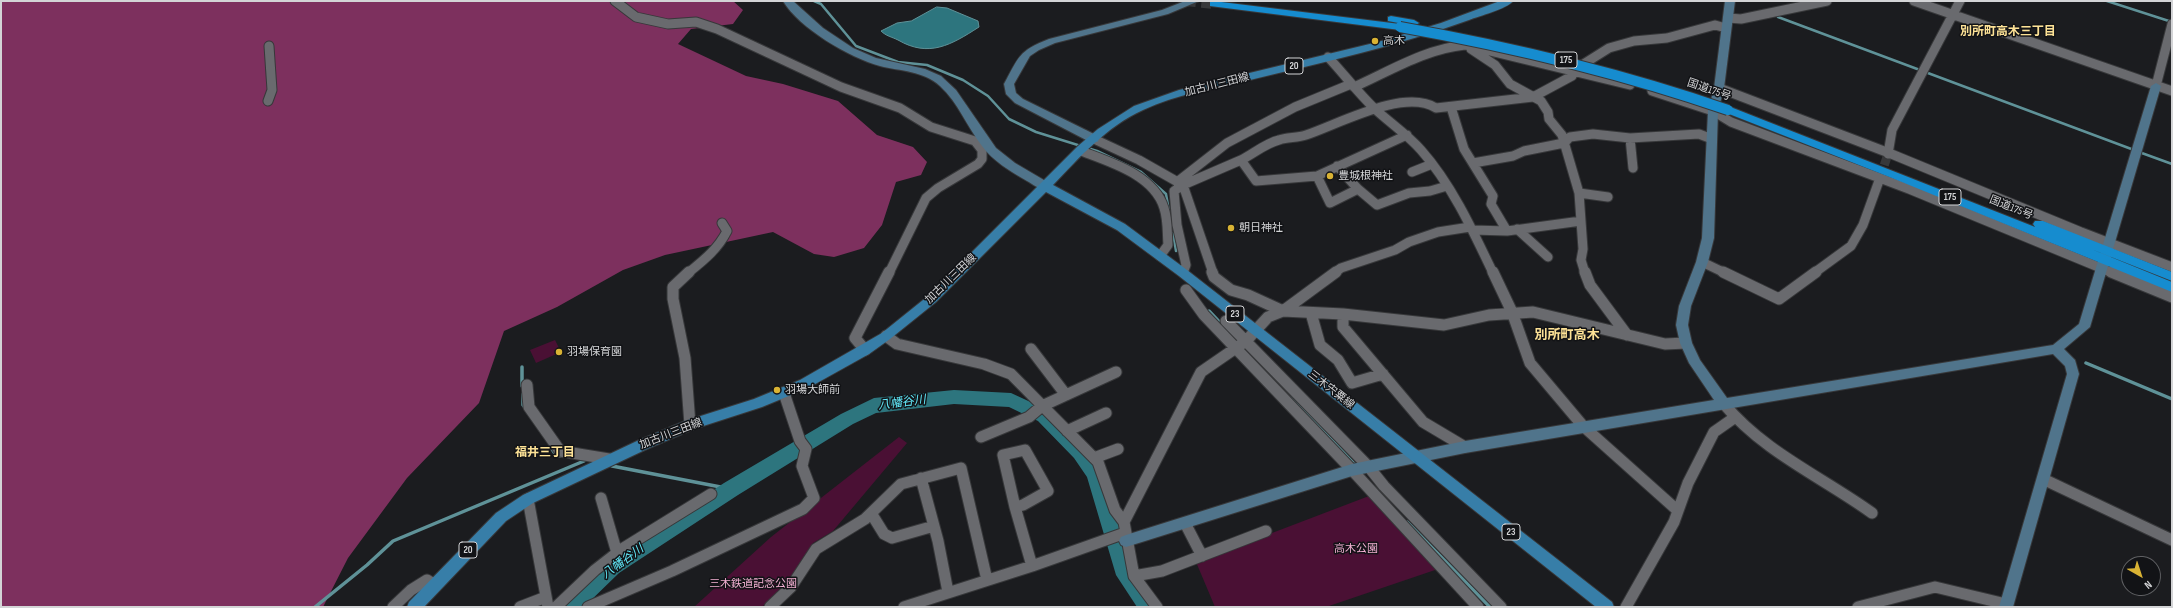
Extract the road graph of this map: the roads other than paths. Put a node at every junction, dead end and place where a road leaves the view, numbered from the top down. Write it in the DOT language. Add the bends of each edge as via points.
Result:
graph roads {
  1 [pos="615,1"];
  2 [pos="788,1"];
  3 [pos="1194,1"];
  4 [pos="1241,1"];
  5 [pos="1508,1"];
  6 [pos="1730,1"];
  7 [pos="1827,1"];
  8 [pos="1914,1"];
  9 [pos="1960,1"];
  10 [pos="1213,4"];
  11 [pos="1954,15"];
  12 [pos="1727,23"];
  13 [pos="2172,24"];
  14 [pos="1450,34"];
  15 [pos="1465,45"];
  16 [pos="268,46"];
  17 [pos="1328,57"];
  18 [pos="1574,70"];
  19 [pos="1353,86"];
  20 [pos="2156,86"];
  21 [pos="1719,88"];
  22 [pos="2172,92"];
  23 [pos="1533,97"];
  24 [pos="268,101"];
  25 [pos="1729,106"];
  26 [pos="1451,107"];
  27 [pos="1375,109"];
  28 [pos="1713,111"];
  29 [pos="977,131"];
  30 [pos="1407,135"];
  31 [pos="964,137"];
  32 [pos="1630,138"];
  33 [pos="1712,139"];
  34 [pos="1564,143"];
  35 [pos="1086,146"];
  36 [pos="1888,153"];
  37 [pos="1241,160"];
  38 [pos="1474,163"];
  39 [pos="1432,164"];
  40 [pos="1337,166"];
  41 [pos="1633,168"];
  42 [pos="1412,172"];
  43 [pos="1317,176"];
  44 [pos="1880,178"];
  45 [pos="1180,184"];
  46 [pos="1045,186"];
  47 [pos="1447,186"];
  48 [pos="1358,189"];
  49 [pos="1579,193"];
  50 [pos="1608,197"];
  51 [pos="1581,221"];
  52 [pos="722,223"];
  53 [pos="1472,228"];
  54 [pos="1512,230"];
  55 [pos="1160,256"];
  56 [pos="2107,256"];
  57 [pos="1548,257"];
  58 [pos="1702,262"];
  59 [pos="2172,267"];
  60 [pos="1183,273"];
  61 [pos="2172,277"];
  62 [pos="2172,286"];
  63 [pos="1186,290"];
  64 [pos="2172,297"];
  65 [pos="1283,311"];
  66 [pos="1512,312"];
  67 [pos="1311,313"];
  68 [pos="1343,314"];
  69 [pos="1226,321"];
  70 [pos="1254,330"];
  71 [pos="1627,335"];
  72 [pos="886,336"];
  73 [pos="1246,341"];
  74 [pos="1686,343"];
  75 [pos="1236,348"];
  76 [pos="1031,349"];
  77 [pos="2056,349"];
  78 [pos="865,350"];
  79 [pos="1116,372"];
  80 [pos="1383,374"];
  81 [pos="527,385"];
  82 [pos="784,393"];
  83 [pos="1066,395"];
  84 [pos="1724,404"];
  85 [pos="1042,406"];
  86 [pos="1106,413"];
  87 [pos="1734,418"];
  88 [pos="690,425"];
  89 [pos="1585,428"];
  90 [pos="1067,431"];
  91 [pos="981,437"];
  92 [pos="1465,447"];
  93 [pos="1118,449"];
  94 [pos="1416,457"];
  95 [pos="1094,458"];
  96 [pos="609,459"];
  97 [pos="1368,466"];
  98 [pos="1352,470"];
  99 [pos="921,478"];
  100 [pos="2043,479"];
  101 [pos="711,494"];
  102 [pos="601,498"];
  103 [pos="528,500"];
  104 [pos="1015,507"];
  105 [pos="1677,510"];
  106 [pos="871,512"];
  107 [pos="1872,513"];
  108 [pos="1185,523"];
  109 [pos="934,526"];
  110 [pos="1266,531"];
  111 [pos="1125,532"];
  112 [pos="2172,540"];
  113 [pos="617,553"];
  114 [pos="1202,556"];
  115 [pos="1032,566"];
  116 [pos="1134,576"];
  117 [pos="987,580"];
  118 [pos="435,585"];
  119 [pos="948,592"];
  120 [pos="547,602"];
  121 [pos="2006,606"];
  122 [pos="393,607"];
  123 [pos="414,607"];
  124 [pos="520,607"];
  125 [pos="556,607"];
  126 [pos="588,607"];
  127 [pos="770,607"];
  128 [pos="904,607"];
  129 [pos="1156,607"];
  130 [pos="1478,607"];
  131 [pos="1501,607"];
  132 [pos="1607,607"];
  133 [pos="1626,607"];
  134 [pos="1858,607"];
  1 -- 31 [label="street" via="636,16 668,24 696,22 717,29 841,87 900,108 931,127"];
  2 -- 29 [label="street" via="827,37 850,51 871,60 922,72 938,79 951,92"];
  3 -- 35 [label="street" via="1165,12 1052,42 1026,54 1009,84 1011,94"];
  4 -- 25 [label="highway, 国道175号 / 175" via="1414,23 1570,54 1647,75"];
  5 -- 17 [label="main road, 加古川三田線 / 20" via="1452,24 1404,39"];
  6 -- 12 [label="street"];
  7 -- 12 [label="street"];
  8 -- 11 [label="street"];
  9 -- 11 [label="street"];
  10 -- 25 [label="highway, 国道175号 / 175, bridge" via="1400,27 1486,42 1566,60"];
  11 -- 20 [label="street"];
  11 -- 36 [label="street" via="1892,130"];
  12 -- 18 [label="street" via="1610,48"];
  12 -- 21 [label="street"];
  13 -- 20 [label="street"];
  14 -- 15 [label="street"];
  15 -- 18 [label="street"];
  15 -- 19 [label="street" via="1455,45 1418,58"];
  15 -- 23 [label="street" via="1495,65 1510,84"];
  16 -- 24 [label="street" via="272,90"];
  17 -- 19 [label="street"];
  17 -- 35 [label="main road, 加古川三田線 / 20" via="1164,98 1118,119"];
  18 -- 23 [label="street" via="1572,76"];
  18 -- 28 [label="street" via="1646,89"];
  19 -- 27 [label="street"];
  19 -- 45 [label="street" via="1295,107 1227,143"];
  20 -- 22 [label="street"];
  20 -- 56 [label="street"];
  21 -- 28 [label="street"];
  21 -- 36 [label="street"];
  23 -- 26 [label="street"];
  23 -- 34 [label="street" via="1541,102 1548,112 1549,119 1562,135"];
  25 -- 56 [label="highway, 国道175号 / 175" via="1896,175"];
  26 -- 27 [label="street" via="1436,108 1428,103 1394,103"];
  26 -- 38 [label="street" via="1464,149"];
  27 -- 30 [label="street"];
  27 -- 37 [label="street" via="1305,135 1278,140"];
  28 -- 33 [label="street"];
  28 -- 44 [label="street" via="1731,122"];
  29 -- 31 [label="street"];
  29 -- 46 [label="street" via="1010,167"];
  30 -- 39 [label="street"];
  30 -- 40 [label="street"];
  31 -- 78 [label="street" via="977,143 982,150 982,159 938,188 926,198 918,211 880,291 854,338"];
  32 -- 33 [label="street" via="1699,134"];
  32 -- 34 [label="street" via="1593,134 1570,137"];
  32 -- 41 [label="street"];
  33 -- 58 [label="street" via="1708,238"];
  34 -- 38 [label="street"];
  34 -- 49 [label="street"];
  35 -- 45 [label="street" via="1139,160"];
  35 -- 46 [label="main road, 加古川三田線 / 20"];
  35 -- 55 [label="street" via="1145,182 1155,191 1164,207 1168,245"];
  36 -- 56 [label="street"];
  37 -- 43 [label="street" via="1256,182"];
  37 -- 45 [label="street"];
  38 -- 54 [label="street" via="1493,196 1491,204"];
  39 -- 42 [label="street"];
  39 -- 47 [label="street"];
  40 -- 43 [label="street"];
  40 -- 48 [label="street"];
  43 -- 48 [label="street" via="1330,203"];
  44 -- 56 [label="street"];
  44 -- 58 [label="street" via="1863,225 1851,246 1779,299"];
  45 -- 60 [label="street" via="1174,192 1177,225 1186,265"];
  45 -- 65 [label="street" via="1214,277 1231,290"];
  46 -- 55 [label="main road, 三木宍粟線 / 23" via="1121,227"];
  46 -- 72 [label="main road, 加古川三田線 / 20" via="932,299"];
  47 -- 48 [label="street" via="1409,193 1377,205"];
  47 -- 53 [label="street"];
  49 -- 50 [label="street"];
  49 -- 51 [label="street"];
  51 -- 54 [label="street"];
  51 -- 71 [label="street" via="1581,260 1590,285"];
  52 -- 88 [label="street" via="727,231 715,251 673,287 685,358"];
  53 -- 54 [label="street"];
  53 -- 65 [label="street" via="1438,232 1341,268"];
  53 -- 66 [label="street"];
  54 -- 57 [label="street"];
  55 -- 60 [label="main road, 三木宍粟線 / 23"];
  56 -- 59 [label="street"];
  56 -- 61 [label="highway, 国道175号 / 175"];
  56 -- 62 [label="highway, 国道175号 / 175"];
  56 -- 64 [label="street"];
  56 -- 77 [label="street" via="2084,326"];
  58 -- 74 [label="street" via="1685,306 1682,325"];
  60 -- 70 [label="main road, 三木宍粟線 / 23"];
  63 -- 75 [label="street" via="1204,315"];
  65 -- 67 [label="street"];
  65 -- 70 [label="street" via="1268,317"];
  66 -- 68 [label="street" via="1444,324"];
  66 -- 71 [label="street" via="1533,312"];
  66 -- 89 [label="street" via="1530,363"];
  67 -- 68 [label="street"];
  67 -- 80 [label="street" via="1320,345 1338,360 1352,383"];
  68 -- 80 [label="street" via="1343,327"];
  69 -- 73 [label="street"];
  70 -- 73 [label="street"];
  70 -- 94 [label="main road, 三木宍粟線 / 23"];
  71 -- 74 [label="street" via="1665,344"];
  72 -- 78 [label="main road, 加古川三田線 / 20"];
  72 -- 85 [label="street" via="897,344 984,364 1011,374"];
  73 -- 75 [label="street"];
  73 -- 97 [label="street"];
  74 -- 84 [label="street" via="1695,363"];
  75 -- 98 [label="street"];
  75 -- 111 [label="street" via="1201,372"];
  76 -- 83 [label="street"];
  77 -- 84 [label="street"];
  77 -- 100 [label="street" via="2071,364 2073,374"];
  78 -- 82 [label="main road, 加古川三田線 / 20"];
  79 -- 83 [label="street"];
  80 -- 92 [label="street" via="1423,422"];
  81 -- 96 [label="street" via="529,408 560,450"];
  82 -- 88 [label="main road, 加古川三田線 / 20"];
  82 -- 126 [label="street" via="803,445 802,466 814,498 803,509 672,571"];
  83 -- 85 [label="street"];
  84 -- 87 [label="street"];
  84 -- 89 [label="street"];
  85 -- 90 [label="street"];
  85 -- 91 [label="street" via="1029,417"];
  86 -- 90 [label="street"];
  87 -- 105 [label="street" via="1714,432"];
  87 -- 107 [label="street" via="1777,452 1847,494"];
  88 -- 96 [label="main road, 加古川三田線 / 20"];
  89 -- 92 [label="street"];
  89 -- 105 [label="street"];
  90 -- 95 [label="street"];
  92 -- 94 [label="street"];
  93 -- 95 [label="street"];
  94 -- 97 [label="street"];
  94 -- 132 [label="main road, 三木宍粟線 / 23"];
  95 -- 111 [label="street" via="1098,462"];
  96 -- 103 [label="main road, 加古川三田線 / 20"];
  97 -- 98 [label="street"];
  97 -- 131 [label="street" via="1384,486"];
  98 -- 108 [label="street"];
  98 -- 130 [label="street"];
  99 -- 106 [label="street" via="901,484"];
  99 -- 109 [label="street"];
  99 -- 117 [label="street" via="961,468"];
  100 -- 112 [label="street"];
  100 -- 121 [label="street"];
  101 -- 113 [label="street"];
  102 -- 113 [label="street"];
  103 -- 118 [label="main road, 加古川三田線 / 20" via="501,517"];
  103 -- 120 [label="street"];
  104 -- 104 [label="street" via="1003,455 1025,450 1048,491"];
  104 -- 115 [label="street"];
  105 -- 133 [label="street" via="1674,522"];
  106 -- 109 [label="street" via="884,534 892,538"];
  106 -- 127 [label="street" via="865,519 816,549 791,587"];
  108 -- 111 [label="street"];
  108 -- 114 [label="street"];
  109 -- 119 [label="street"];
  110 -- 114 [label="street"];
  111 -- 115 [label="street"];
  111 -- 116 [label="street"];
  113 -- 125 [label="street"];
  114 -- 116 [label="street" via="1162,571"];
  115 -- 117 [label="street"];
  116 -- 129 [label="street"];
  117 -- 119 [label="street"];
  118 -- 122 [label="street" via="427,580 411,590"];
  118 -- 123 [label="main road, 加古川三田線 / 20"];
  119 -- 128 [label="street"];
  120 -- 124 [label="street"];
  121 -- 134 [label="street" via="1935,586"];
}
